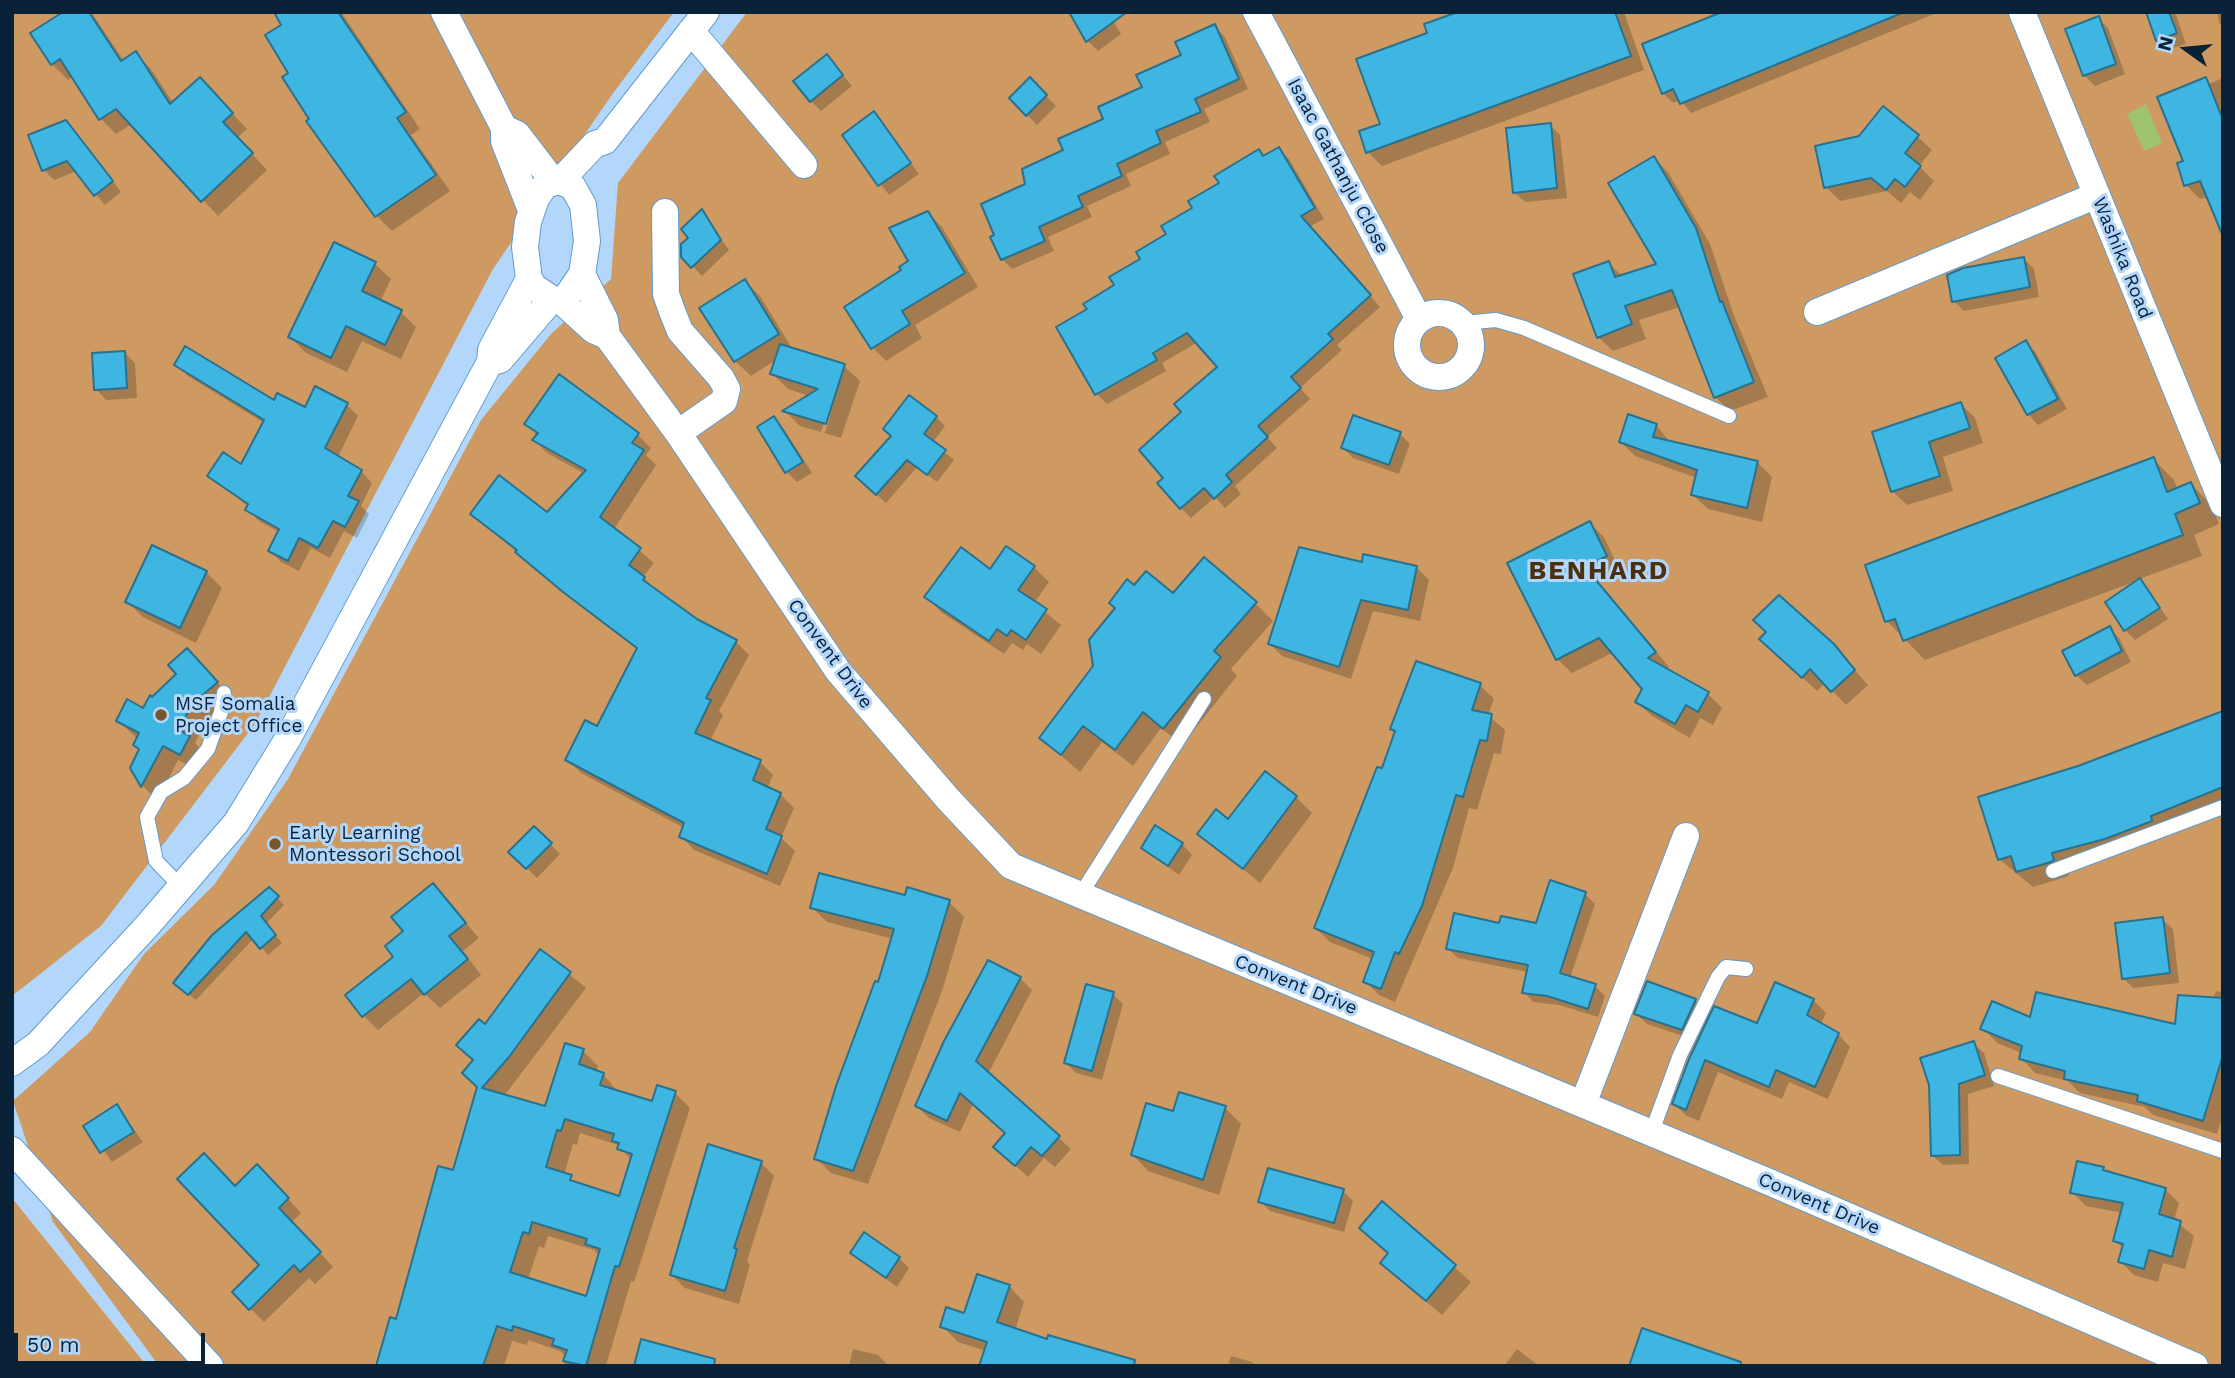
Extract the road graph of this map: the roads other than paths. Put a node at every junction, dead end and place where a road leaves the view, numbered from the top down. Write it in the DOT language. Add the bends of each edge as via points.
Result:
graph roads {
  1 [pos="444,12"];
  2 [pos="1256,12"];
  3 [pos="2022,12"];
  4 [pos="698,22"];
  5 [pos="505,128"];
  6 [pos="804,165"];
  7 [pos="564,186"];
  8 [pos="2097,195"];
  9 [pos="531,210"];
  10 [pos="665,212"];
  11 [pos="582,274"];
  12 [pos="529,279"];
  13 [pos="556,300"];
  14 [pos="1817,312"];
  15 [pos="1419,319"];
  16 [pos="1463,323"];
  17 [pos="607,336"];
  18 [pos="490,362"];
  19 [pos="1729,416"];
  20 [pos="678,433"];
  21 [pos="2223,504"];
  22 [pos="224,693"];
  23 [pos="1204,699"];
  24 [pos="2223,807"];
  25 [pos="1686,836"];
  26 [pos="2053,872"];
  27 [pos="181,887"];
  28 [pos="1079,897"];
  29 [pos="1746,969"];
  30 [pos="12,1063"];
  31 [pos="1998,1076"];
  32 [pos="1583,1104"];
  33 [pos="1651,1134"];
  34 [pos="12,1150"];
  35 [pos="2223,1151"];
  36 [pos="211,1366"];
  37 [pos="2195,1366"];
  1 -- 5 [label="street"];
  2 -- 15 [label="street, Isaac Gathanju Close"];
  3 -- 8 [label="street, Washika Road"];
  4 -- 6 [label="street"];
  4 -- 7 [label="street"];
  5 -- 7 [label="street" via="517,134"];
  5 -- 9 [label="street" via="504,141"];
  7 -- 9 [label="street" via="545,185"];
  7 -- 11 [label="street" via="586,218"];
  8 -- 14 [label="street"];
  8 -- 21 [label="street, Washika Road"];
  9 -- 12 [label="street" via="525,247"];
  10 -- 20 [label="street" via="666,294 680,331 727,390 724,401"];
  11 -- 13 [label="street" via="575,287"];
  11 -- 17 [label="street, Convent Drive" via="605,320"];
  12 -- 13 [label="street, Convent Drive"];
  12 -- 18 [label="street" via="491,350"];
  13 -- 17 [label="street, Convent Drive"];
  13 -- 18 [label="street" via="500,360"];
  15 -- 16 [label="street" via="1434,312 1450,314"];
  15 -- 16 [label="street" via="1408,335 1407,349 1420,372 1433,377 1449,376 1463,368 1471,353 1471,337"];
  16 -- 19 [label="lane" via="1496,320 1524,328"];
  17 -- 20 [label="street, Convent Drive"];
  18 -- 27 [label="street" via="287,740 236,823"];
  20 -- 28 [label="street, Convent Drive" via="838,671 948,799 1011,866"];
  22 -- 27 [label="lane" via="208,749 184,778 161,792 147,817 156,861"];
  23 -- 28 [label="lane"];
  24 -- 26 [label="lane"];
  25 -- 32 [label="street"];
  27 -- 30 [label="street" via="38,1044"];
  28 -- 32 [label="street, Convent Drive"];
  29 -- 33 [label="lane" via="1726,967 1718,977 1680,1055"];
  31 -- 35 [label="lane"];
  32 -- 33 [label="street, Convent Drive"];
  33 -- 37 [label="street, Convent Drive"];
  34 -- 36 [label="street"];
}
